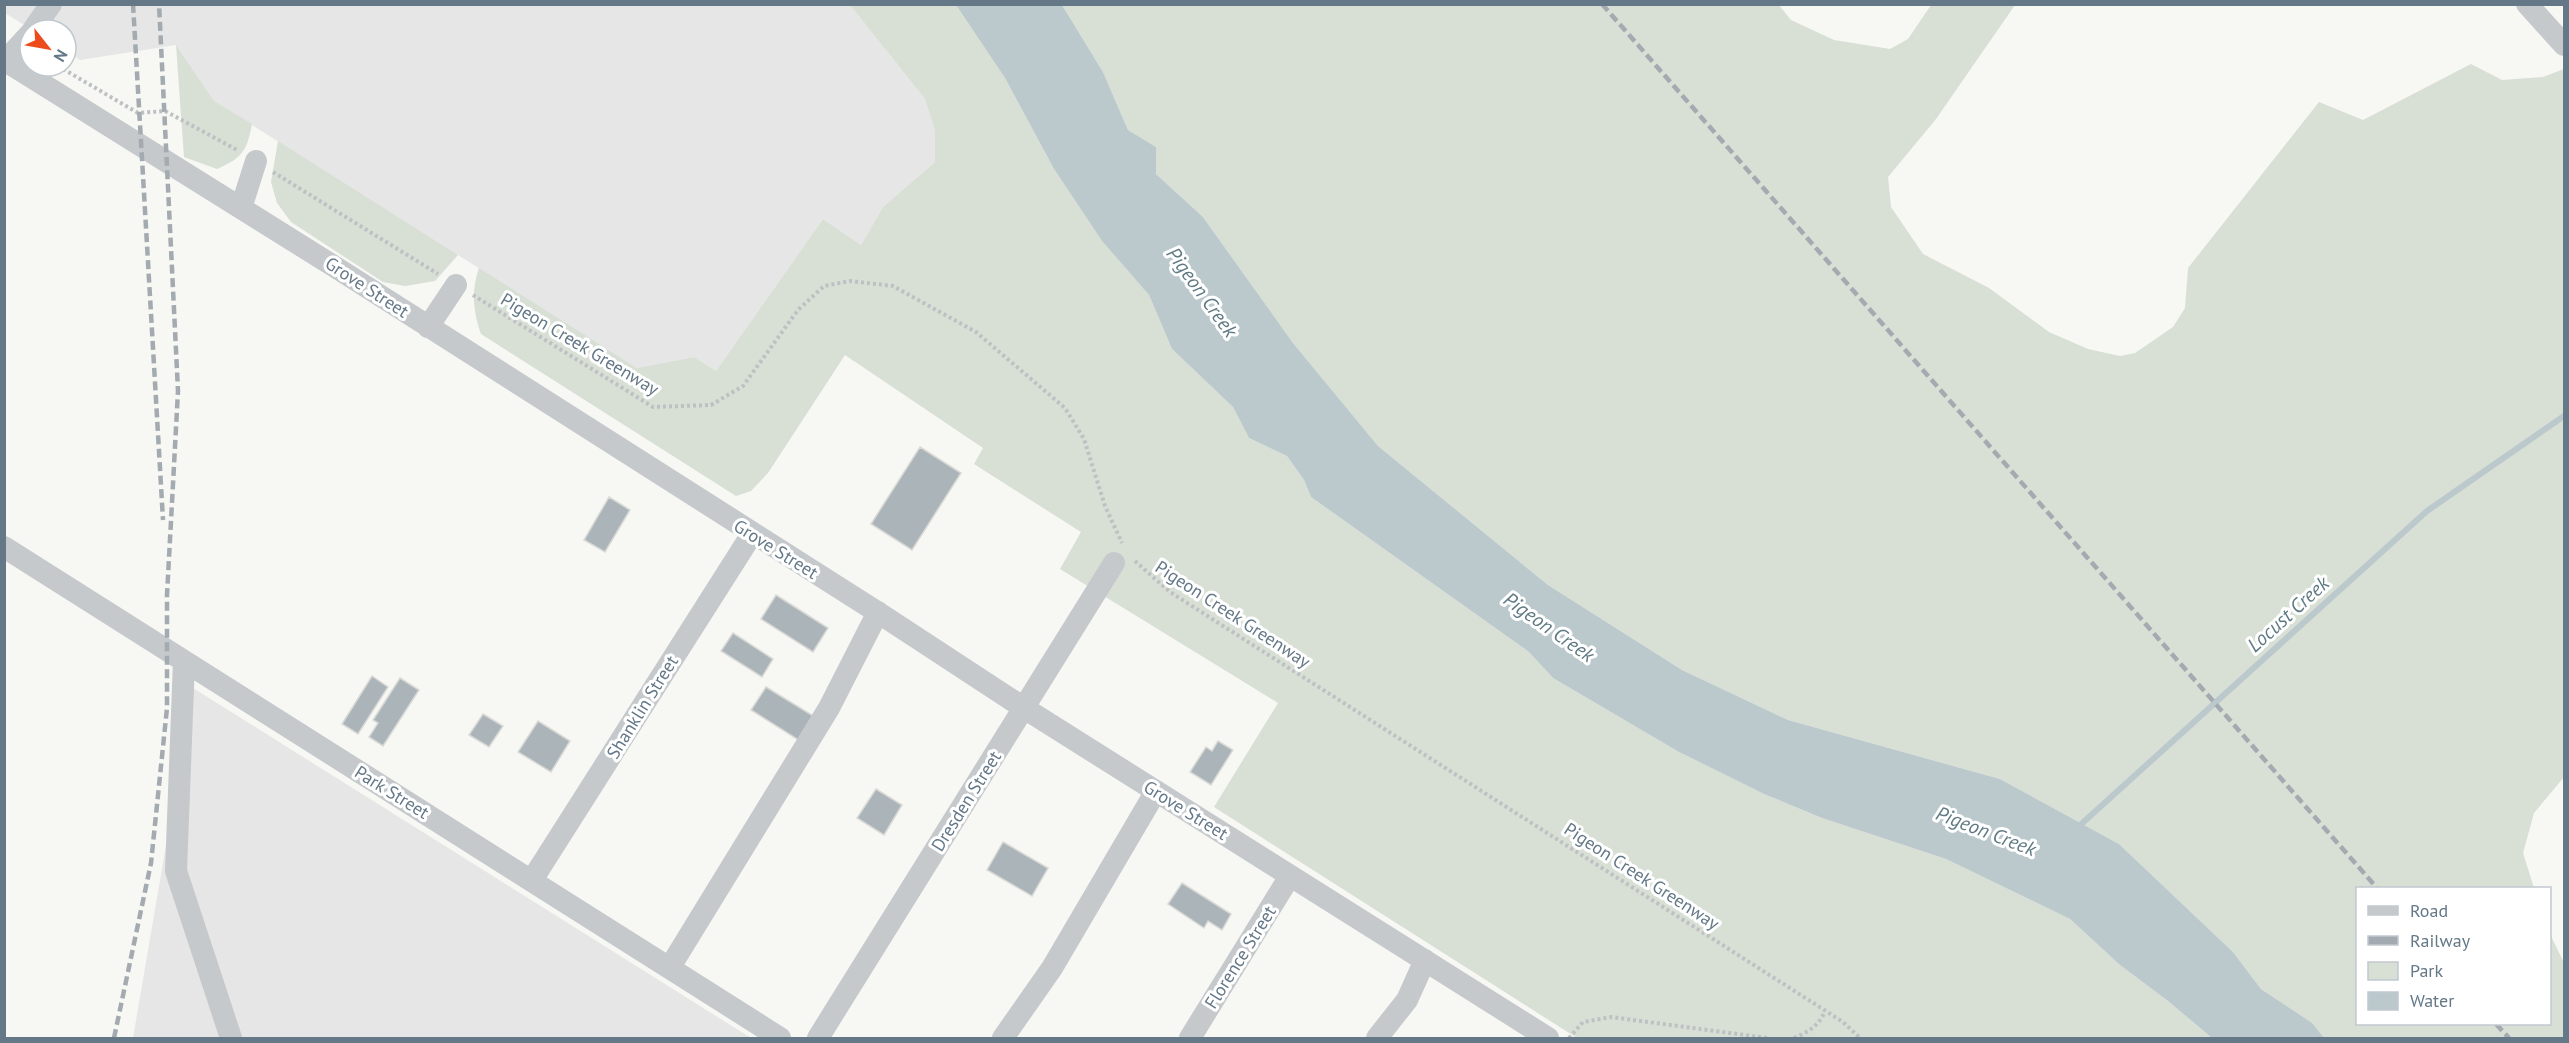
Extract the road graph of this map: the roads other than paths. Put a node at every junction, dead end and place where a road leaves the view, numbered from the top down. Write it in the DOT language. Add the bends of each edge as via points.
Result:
graph roads {
  1 [pos="51,4"];
  2 [pos="2527,4"];
  3 [pos="41,18"];
  4 [pos="2565,45"];
  5 [pos="18,46"];
  6 [pos="5,60"];
  7 [pos="256,161"];
  8 [pos="241,207"];
  9 [pos="456,285"];
  10 [pos="428,327"];
  11 [pos="752,534"];
  12 [pos="4,547"];
  13 [pos="1114,563"];
  14 [pos="878,612"];
  15 [pos="184,661"];
  16 [pos="1023,708"];
  17 [pos="1156,791"];
  18 [pos="1290,876"];
  19 [pos="532,880"];
  20 [pos="1425,960"];
  21 [pos="670,967"];
  22 [pos="231,1038"];
  23 [pos="780,1038"];
  24 [pos="818,1038"];
  25 [pos="1003,1038"];
  26 [pos="1190,1038"];
  27 [pos="1377,1038"];
  28 [pos="1548,1038"];
  1 -- 3 [label="street"];
  2 -- 4 [label="street"];
  5 -- 6 [label="street"];
  6 -- 8 [label="street, Grove Street"];
  7 -- 8 [label="street"];
  8 -- 10 [label="street, Grove Street"];
  9 -- 10 [label="street"];
  10 -- 11 [label="street, Grove Street"];
  11 -- 14 [label="street, Grove Street"];
  11 -- 19 [label="street, Shanklin Street"];
  12 -- 15 [label="street, Park Street"];
  13 -- 16 [label="street, Dresden Street"];
  14 -- 16 [label="street, Grove Street"];
  14 -- 21 [label="street" via="829,708"];
  15 -- 19 [label="street, Park Street"];
  15 -- 22 [label="street" via="176,871"];
  16 -- 17 [label="street, Grove Street"];
  16 -- 24 [label="street, Dresden Street"];
  17 -- 18 [label="street, Grove Street"];
  17 -- 25 [label="street" via="1052,968"];
  18 -- 20 [label="street, Grove Street"];
  18 -- 26 [label="street, Florence Street"];
  19 -- 21 [label="street, Park Street"];
  20 -- 27 [label="street" via="1407,1000"];
  20 -- 28 [label="street, Grove Street"];
  21 -- 23 [label="street, Park Street"];
}
